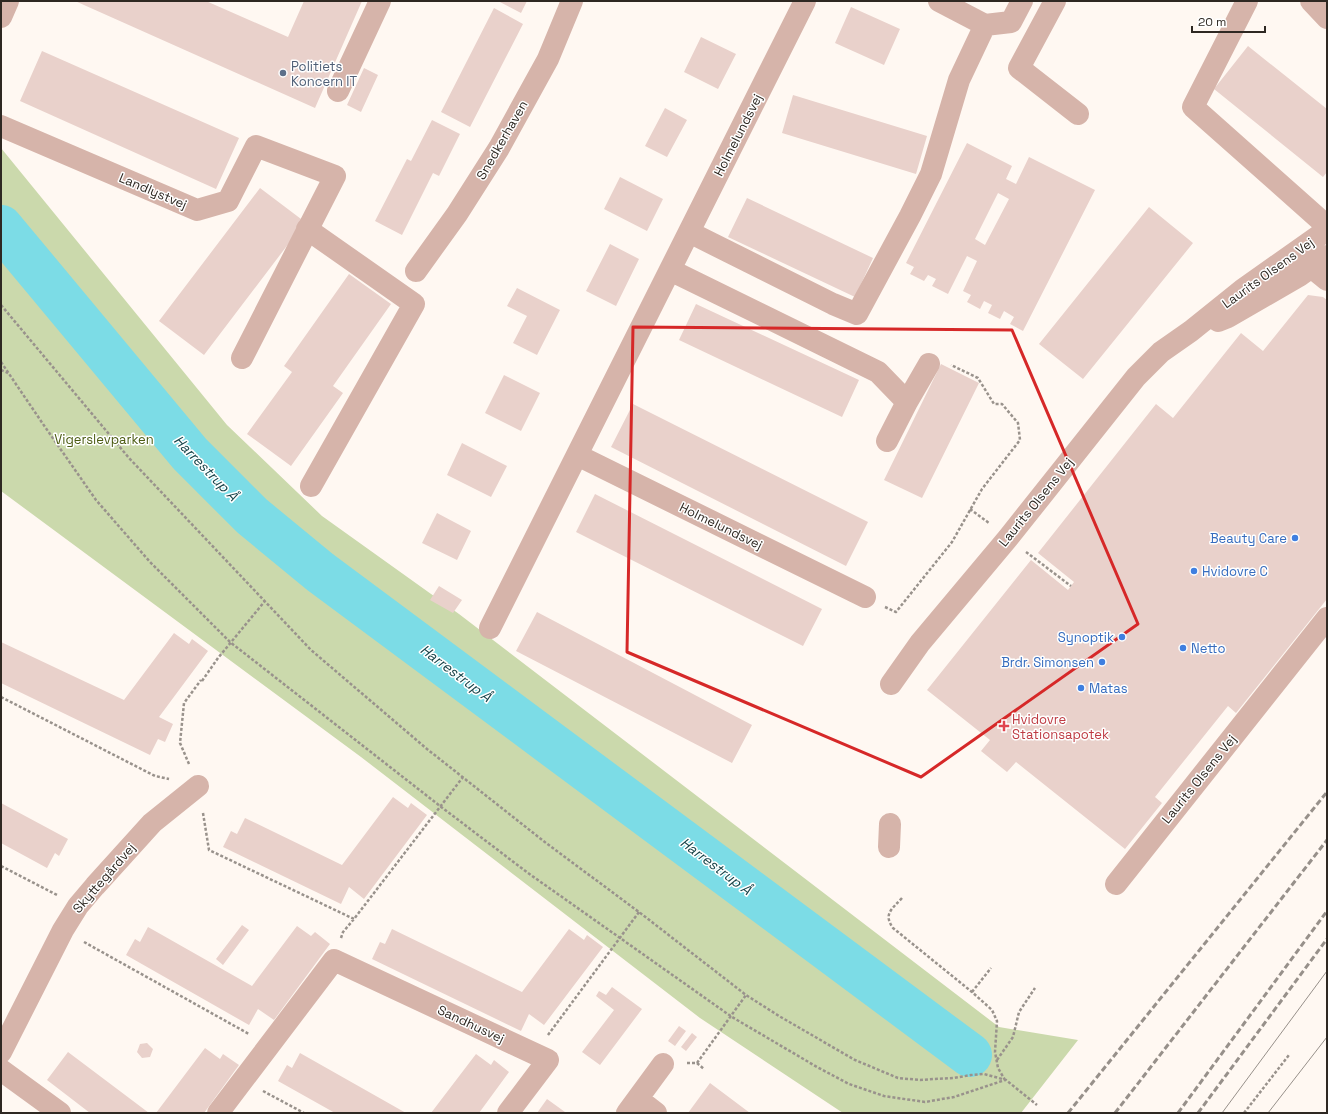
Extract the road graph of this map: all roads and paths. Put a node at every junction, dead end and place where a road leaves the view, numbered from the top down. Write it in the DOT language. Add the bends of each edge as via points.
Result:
graph roads {
  1 [pos="8,1"];
  2 [pos="380,1"];
  3 [pos="572,1"];
  4 [pos="805,1"];
  5 [pos="939,1"];
  6 [pos="1022,1"];
  7 [pos="1055,1"];
  8 [pos="1247,1"];
  9 [pos="1312,1"];
  10 [pos="1,16"];
  11 [pos="1327,18"];
  12 [pos="985,25"];
  13 [pos="338,91"];
  14 [pos="1078,114"];
  15 [pos="1,126"];
  16 [pos="1327,226"];
  17 [pos="308,229"];
  18 [pos="1327,230"];
  19 [pos="689,232"];
  20 [pos="1322,268"];
  21 [pos="670,270"];
  22 [pos="416,271"];
  23 [pos="1,305"];
  24 [pos="1190,331"];
  25 [pos="242,358"];
  26 [pos="1,362"];
  27 [pos="929,364"];
  28 [pos="1,370"];
  29 [pos="8,374"];
  30 [pos="907,402"];
  31 [pos="887,441"];
  32 [pos="577,455"];
  33 [pos="311,486"];
  34 [pos="865,597"];
  35 [pos="265,601"];
  36 [pos="1327,618"];
  37 [pos="490,628"];
  38 [pos="230,642"];
  39 [pos="891,684"];
  40 [pos="1,697"];
  41 [pos="463,777"];
  42 [pos="198,786"];
  43 [pos="440,806"];
  44 [pos="890,824"];
  45 [pos="889,847"];
  46 [pos="1,866"];
  47 [pos="1116,884"];
  48 [pos="902,898"];
  49 [pos="78,906"];
  50 [pos="638,912"];
  51 [pos="354,919"];
  52 [pos="63,930"];
  53 [pos="620,938"];
  54 [pos="334,960"];
  55 [pos="991,968"];
  56 [pos="1035,988"];
  57 [pos="972,992"];
  58 [pos="746,996"];
  59 [pos="732,1017"];
  60 [pos="268,1045"];
  61 [pos="1,1052"];
  62 [pos="1289,1055"];
  63 [pos="548,1060"];
  64 [pos="997,1061"];
  65 [pos="697,1063"];
  66 [pos="663,1064"];
  67 [pos="1,1070"];
  68 [pos="243,1080"];
  69 [pos="1006,1080"];
  70 [pos="1037,1105"];
  71 [pos="632,1106"];
  72 [pos="60,1113"];
  73 [pos="218,1113"];
  74 [pos="304,1113"];
  75 [pos="508,1113"];
  76 [pos="656,1113"];
  77 [pos="1244,1113"];
  1 -- 10 [label="street"];
  2 -- 13 [label="street"];
  3 -- 22 [label="street, Snedkerhaven" via="548,59 499,148 457,214"];
  4 -- 19 [label="street, Holmelundsvej"];
  5 -- 12 [label="street"];
  6 -- 12 [label="street" via="1011,22"];
  7 -- 14 [label="street" via="1019,68"];
  8 -- 16 [label="street" via="1193,107"];
  9 -- 11 [label="street"];
  12 -- 19 [label="street" via="959,80 931,174 857,314"];
  15 -- 17 [label="street, Landlystvej" via="197,210 228,201 256,146 335,176"];
  17 -- 25 [label="street, Landlystvej"];
  17 -- 33 [label="street" via="414,304"];
  18 -- 24 [label="street, Laurits Olsens Vej" via="1242,290"];
  19 -- 21 [label="street, Holmelundsvej"];
  20 -- 24 [label="street, Laurits Olsens Vej" via="1299,276 1228,317"];
  21 -- 30 [label="street" via="878,372"];
  21 -- 32 [label="street, Holmelundsvej"];
  23 -- 35 [label="path" via="129,458"];
  24 -- 39 [label="street, Laurits Olsens Vej" via="1160,352 1136,377 1008,538 920,643"];
  26 -- 29 [label="path"];
  27 -- 30 [label="street"];
  27 -- 34 [label="path" via="935,358 978,378 994,404 1002,404 1018,423 1020,440 982,489 952,542 896,612"];
  28 -- 29 [label="path"];
  29 -- 38 [label="path" via="96,500 150,562"];
  30 -- 31 [label="street"];
  32 -- 34 [label="street, Holmelundsvej"];
  32 -- 37 [label="street, Holmelundsvej"];
  35 -- 38 [label="path"];
  35 -- 41 [label="path" via="311,650"];
  36 -- 47 [label="street, Laurits Olsens Vej"];
  38 -- 42 [label="path" via="184,703 180,743"];
  38 -- 43 [label="path"];
  40 -- 42 [label="path" via="155,776"];
  41 -- 43 [label="path"];
  41 -- 50 [label="path"];
  42 -- 49 [label="street, Skyttegårdvej" via="152,823"];
  42 -- 51 [label="path" via="209,850"];
  43 -- 51 [label="path"];
  43 -- 53 [label="path"];
  44 -- 45 [label="street"];
  46 -- 49 [label="path"];
  48 -- 57 [label="path" via="889,912 888,921 893,928"];
  49 -- 52 [label="street, Skyttegårdvej"];
  50 -- 53 [label="path"];
  50 -- 58 [label="path"];
  51 -- 54 [label="path" via="344,932"];
  52 -- 60 [label="path"];
  52 -- 61 [label="street, Skyttegårdvej"];
  53 -- 59 [label="path"];
  53 -- 63 [label="path" via="546,1037"];
  54 -- 60 [label="street"];
  54 -- 63 [label="street, Sandhusvej"];
  55 -- 57 [label="path"];
  56 -- 64 [label="path" via="1019,1012 1013,1037"];
  57 -- 64 [label="path" via="992,1010 997,1021"];
  58 -- 59 [label="path"];
  58 -- 69 [label="path" via="855,1060 898,1078 934,1079 984,1074"];
  59 -- 65 [label="path"];
  59 -- 69 [label="path" via="849,1084 884,1096 925,1102 954,1097"];
  60 -- 68 [label="street"];
  62 -- 77 [label="path"];
  63 -- 75 [label="street"];
  64 -- 69 [label="path" via="998,1068"];
  66 -- 71 [label="street"];
  67 -- 72 [label="street"];
  68 -- 73 [label="street"];
  68 -- 74 [label="path"];
  69 -- 70 [label="path"];
  71 -- 76 [label="street"];
}
